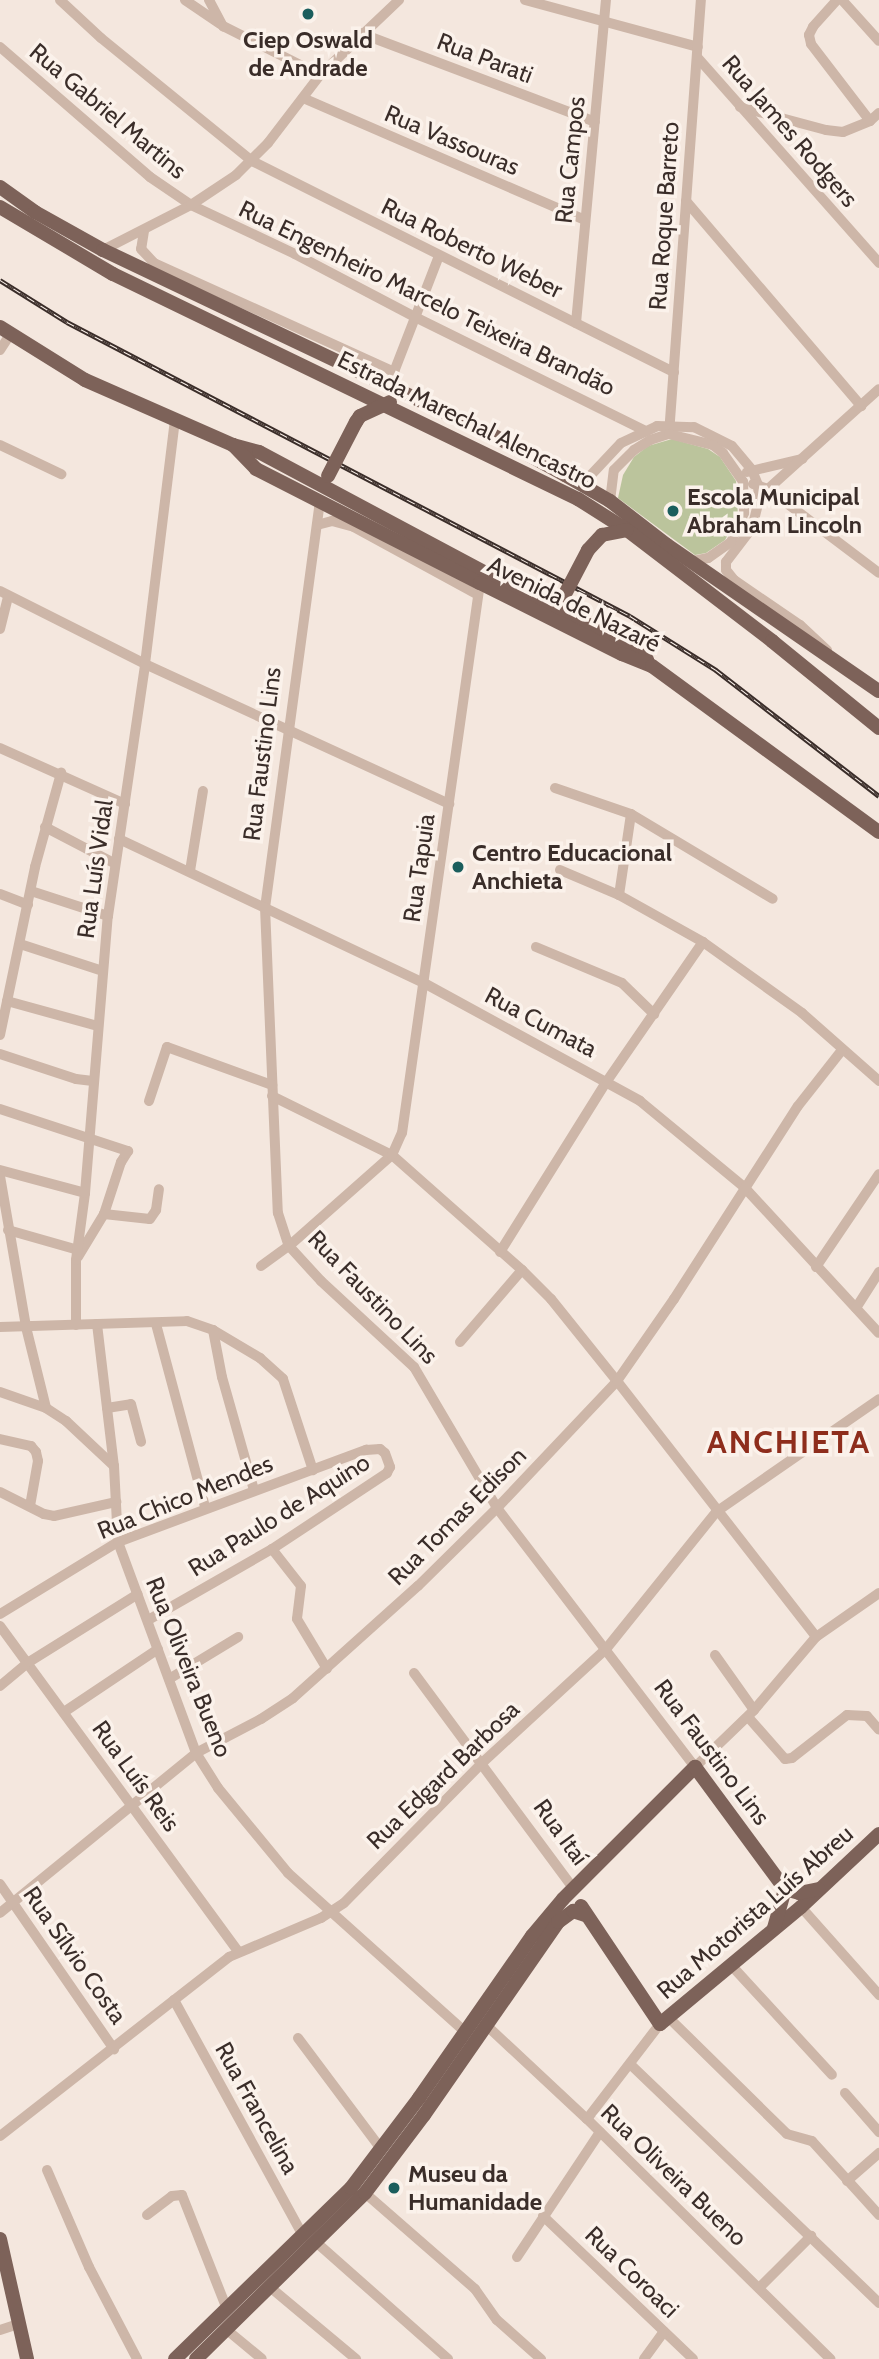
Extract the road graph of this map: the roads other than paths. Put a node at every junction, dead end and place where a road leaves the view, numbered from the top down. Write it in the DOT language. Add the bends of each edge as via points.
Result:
graph roads {
  1 [pos="60,0"];
  2 [pos="184,0"];
  3 [pos="209,0"];
  4 [pos="399,0"];
  5 [pos="525,0"];
  6 [pos="606,0"];
  7 [pos="701,0"];
  8 [pos="837,0"];
  9 [pos="842,0"];
  10 [pos="605,20"];
  11 [pos="223,26"];
  12 [pos="360,33"];
  13 [pos="879,41"];
  14 [pos="0,47"];
  15 [pos="697,52"];
  16 [pos="320,75"];
  17 [pos="303,98"];
  18 [pos="740,107"];
  19 [pos="879,113"];
  20 [pos="870,121"];
  21 [pos="595,122"];
  22 [pos="252,161"];
  23 [pos="0,187"];
  24 [pos="686,201"];
  25 [pos="191,205"];
  26 [pos="0,207"];
  27 [pos="585,220"];
  28 [pos="144,231"];
  29 [pos="103,250"];
  30 [pos="876,255"];
  31 [pos="439,256"];
  32 [pos="415,317"];
  33 [pos="576,323"];
  34 [pos="5,332"];
  35 [pos="0,350"];
  36 [pos="394,372"];
  37 [pos="674,372"];
  38 [pos="388,386"];
  39 [pos="354,389"];
  40 [pos="879,389"];
  41 [pos="426,403"];
  42 [pos="383,404"];
  43 [pos="861,406"];
  44 [pos="358,419"];
  45 [pos="175,421"];
  46 [pos="669,429"];
  47 [pos="644,430"];
  48 [pos="0,445"];
  49 [pos="233,445"];
  50 [pos="802,459"];
  51 [pos="614,470"];
  52 [pos="752,470"];
  53 [pos="61,474"];
  54 [pos="565,475"];
  55 [pos="590,476"];
  56 [pos="327,477"];
  57 [pos="303,478"];
  58 [pos="741,478"];
  59 [pos="763,487"];
  60 [pos="326,497"];
  61 [pos="610,501"];
  62 [pos="317,526"];
  63 [pos="627,530"];
  64 [pos="693,561"];
  65 [pos="879,573"];
  66 [pos="479,589"];
  67 [pos="4,594"];
  68 [pos="563,597"];
  69 [pos="523,604"];
  70 [pos="544,604"];
  71 [pos="577,619"];
  72 [pos="0,629"];
  73 [pos="836,659"];
  74 [pos="145,664"];
  75 [pos="652,666"];
  76 [pos="879,691"];
  77 [pos="879,728"];
  78 [pos="287,731"];
  79 [pos="0,748"];
  80 [pos="61,773"];
  81 [pos="555,788"];
  82 [pos="203,791"];
  83 [pos="125,804"];
  84 [pos="449,804"];
  85 [pos="631,814"];
  86 [pos="45,827"];
  87 [pos="879,832"];
  88 [pos="119,839"];
  89 [pos="114,863"];
  90 [pos="560,870"];
  91 [pos="190,871"];
  92 [pos="31,891"];
  93 [pos="0,894"];
  94 [pos="619,895"];
  95 [pos="773,900"];
  96 [pos="28,905"];
  97 [pos="265,907"];
  98 [pos="108,916"];
  99 [pos="703,942"];
  100 [pos="20,944"];
  101 [pos="536,947"];
  102 [pos="103,971"];
  103 [pos="424,983"];
  104 [pos="7,1001"];
  105 [pos="654,1014"];
  106 [pos="98,1026"];
  107 [pos="0,1035"];
  108 [pos="842,1050"];
  109 [pos="0,1054"];
  110 [pos="93,1081"];
  111 [pos="607,1081"];
  112 [pos="879,1081"];
  113 [pos="272,1090"];
  114 [pos="149,1101"];
  115 [pos="0,1109"];
  116 [pos="89,1140"];
  117 [pos="393,1155"];
  118 [pos="0,1170"];
  119 [pos="879,1174"];
  120 [pos="0,1176"];
  121 [pos="745,1188"];
  122 [pos="159,1189"];
  123 [pos="85,1193"];
  124 [pos="104,1214"];
  125 [pos="8,1230"];
  126 [pos="289,1246"];
  127 [pos="500,1252"];
  128 [pos="77,1255"];
  129 [pos="261,1266"];
  130 [pos="816,1267"];
  131 [pos="522,1270"];
  132 [pos="879,1272"];
  133 [pos="856,1308"];
  134 [pos="97,1324"];
  135 [pos="156,1324"];
  136 [pos="76,1325"];
  137 [pos="0,1327"];
  138 [pos="26,1327"];
  139 [pos="213,1330"];
  140 [pos="879,1333"];
  141 [pos="460,1342"];
  142 [pos="617,1381"];
  143 [pos="0,1392"];
  144 [pos="879,1399"];
  145 [pos="46,1408"];
  146 [pos="107,1408"];
  147 [pos="0,1439"];
  148 [pos="141,1442"];
  149 [pos="389,1463"];
  150 [pos="114,1466"];
  151 [pos="313,1470"];
  152 [pos="254,1490"];
  153 [pos="0,1492"];
  154 [pos="116,1502"];
  155 [pos="30,1506"];
  156 [pos="205,1507"];
  157 [pos="497,1508"];
  158 [pos="716,1512"];
  159 [pos="118,1542"];
  160 [pos="272,1549"];
  161 [pos="879,1593"];
  162 [pos="138,1594"];
  163 [pos="0,1614"];
  164 [pos="148,1620"];
  165 [pos="0,1626"];
  166 [pos="238,1637"];
  167 [pos="816,1637"];
  168 [pos="158,1649"];
  169 [pos="606,1650"];
  170 [pos="715,1655"];
  171 [pos="29,1662"];
  172 [pos="327,1669"];
  173 [pos="414,1673"];
  174 [pos="169,1679"];
  175 [pos="0,1686"];
  176 [pos="64,1712"];
  177 [pos="751,1714"];
  178 [pos="879,1730"];
  179 [pos="196,1753"];
  180 [pos="482,1763"];
  181 [pos="695,1767"];
  182 [pos="132,1808"];
  183 [pos="879,1834"];
  184 [pos="0,1884"];
  185 [pos="574,1889"];
  186 [pos="785,1889"];
  187 [pos="819,1889"];
  188 [pos="13,1903"];
  189 [pos="801,1907"];
  190 [pos="0,1913"];
  191 [pos="331,1913"];
  192 [pos="585,1915"];
  193 [pos="774,1928"];
  194 [pos="238,1951"];
  195 [pos="731,1965"];
  196 [pos="879,1995"];
  197 [pos="174,2000"];
  198 [pos="664,2021"];
  199 [pos="485,2024"];
  200 [pos="464,2031"];
  201 [pos="298,2038"];
  202 [pos="114,2049"];
  203 [pos="631,2065"];
  204 [pos="832,2075"];
  205 [pos="845,2092"];
  206 [pos="587,2119"];
  207 [pos="600,2132"];
  208 [pos="879,2132"];
  209 [pos="0,2136"];
  210 [pos="381,2149"];
  211 [pos="879,2153"];
  212 [pos="47,2170"];
  213 [pos="847,2181"];
  214 [pos="365,2193"];
  215 [pos="147,2215"];
  216 [pos="879,2215"];
  217 [pos="543,2216"];
  218 [pos="811,2236"];
  219 [pos="0,2239"];
  220 [pos="310,2240"];
  221 [pos="517,2257"];
  222 [pos="271,2288"];
  223 [pos="759,2288"];
  224 [pos="879,2303"];
  225 [pos="227,2309"];
  226 [pos="19,2324"];
  227 [pos="0,2330"];
  228 [pos="227,2330"];
  229 [pos="664,2331"];
  230 [pos="27,2359"];
  231 [pos="137,2359"];
  232 [pos="175,2359"];
  233 [pos="196,2359"];
  234 [pos="262,2359"];
  235 [pos="356,2359"];
  236 [pos="448,2359"];
  237 [pos="541,2359"];
  238 [pos="644,2359"];
  239 [pos="693,2359"];
  240 [pos="830,2359"];
  1 -- 22 [label="street, Rua Roberto Weber"];
  2 -- 11 [label="street"];
  3 -- 11 [label="street"];
  4 -- 12 [label="street"];
  5 -- 10 [label="street"];
  6 -- 10 [label="street, Rua Campos"];
  7 -- 15 [label="street, Rua Roque Barreto"];
  8 -- 20 [label="street" via="813,27 811,44"];
  9 -- 13 [label="street"];
  10 -- 15 [label="street"];
  10 -- 21 [label="street, Rua Campos"];
  11 -- 16 [label="street"];
  12 -- 16 [label="street"];
  12 -- 21 [label="street, Rua Parati"];
  14 -- 25 [label="street, Rua Gabriel Martins" via="150,177"];
  15 -- 18 [label="street, Rua James Rodgers"];
  15 -- 24 [label="street, Rua Roque Barreto"];
  16 -- 17 [label="street"];
  17 -- 22 [label="street"];
  17 -- 27 [label="street, Rua Vassouras"];
  18 -- 20 [label="street" via="825,130 844,132"];
  18 -- 30 [label="street, Rua James Rodgers"];
  19 -- 20 [label="street"];
  21 -- 27 [label="street, Rua Campos"];
  22 -- 25 [label="street"];
  22 -- 31 [label="street, Rua Roberto Weber"];
  23 -- 29 [label="main road, Estrada Marechal Alencastro"];
  24 -- 37 [label="street, Rua Roque Barreto"];
  24 -- 43 [label="street"];
  25 -- 28 [label="street"];
  25 -- 32 [label="street, Rua Engenheiro Marcelo Teixeira Brandão"];
  26 -- 39 [label="main road, Estrada Marechal Alencastro" via="113,274"];
  27 -- 33 [label="street, Rua Campos"];
  28 -- 29 [label="street"];
  28 -- 36 [label="street" via="141,249 155,262"];
  29 -- 38 [label="main road, Estrada Marechal Alencastro"];
  31 -- 32 [label="street"];
  31 -- 33 [label="street, Rua Roberto Weber"];
  32 -- 36 [label="street"];
  32 -- 47 [label="street, Rua Engenheiro Marcelo Teixeira Brandão"];
  33 -- 37 [label="street, Rua Roberto Weber"];
  34 -- 35 [label="street"];
  34 -- 45 [label="main road, Avenida de Nazaré" via="85,380"];
  36 -- 38 [label="street"];
  37 -- 46 [label="street, Rua Roque Barreto"];
  38 -- 41 [label="main road, Estrada Marechal Alencastro"];
  39 -- 42 [label="main road, Estrada Marechal Alencastro"];
  39 -- 44 [label="main road"];
  40 -- 43 [label="street"];
  41 -- 42 [label="main road" via="402,400"];
  41 -- 54 [label="main road, Estrada Marechal Alencastro"];
  42 -- 44 [label="main road"];
  42 -- 63 [label="main road, Estrada Marechal Alencastro" via="578,499"];
  43 -- 50 [label="street"];
  44 -- 56 [label="main road, bridge"];
  45 -- 49 [label="main road, Avenida de Nazaré"];
  45 -- 74 [label="street, Rua Luís Vidal"];
  46 -- 47 [label="street"];
  46 -- 51 [label="street" via="634,450"];
  46 -- 52 [label="street" via="694,427 721,438"];
  46 -- 58 [label="street" via="713,444"];
  47 -- 55 [label="street" via="621,443"];
  48 -- 53 [label="street"];
  49 -- 57 [label="main road, Avenida de Nazaré" via="259,453"];
  49 -- 60 [label="main road, Avenida de Nazaré" via="256,469"];
  50 -- 52 [label="street"];
  50 -- 59 [label="street"];
  51 -- 55 [label="street"];
  51 -- 61 [label="street"];
  52 -- 58 [label="street"];
  52 -- 59 [label="street"];
  54 -- 55 [label="street"];
  54 -- 61 [label="main road, Estrada Marechal Alencastro"];
  56 -- 57 [label="main road"];
  56 -- 60 [label="main road"];
  57 -- 60 [label="main road, Avenida de Nazaré"];
  58 -- 59 [label="street"];
  58 -- 64 [label="street" via="744,513 735,535 721,551"];
  59 -- 65 [label="street"];
  59 -- 73 [label="street, Estrada Marechal Alencastro" via="752,528 726,562 726,570"];
  60 -- 62 [label="street, Rua Faustino Lins"];
  60 -- 66 [label="main road, Avenida de Nazaré" via="350,517"];
  60 -- 70 [label="main road, Avenida de Nazaré"];
  61 -- 64 [label="main road, Estrada Marechal Alencastro"];
  62 -- 66 [label="street, Avenida de Nazaré" via="332,521 354,527"];
  62 -- 78 [label="street, Rua Faustino Lins"];
  63 -- 68 [label="main road, bridge" via="602,535 588,550"];
  63 -- 77 [label="main road, Estrada Marechal Alencastro"];
  64 -- 73 [label="main road, Estrada Marechal Alencastro"];
  66 -- 69 [label="main road, Avenida de Nazaré"];
  66 -- 84 [label="street, Rua Tapuia"];
  67 -- 72 [label="street"];
  67 -- 74 [label="street"];
  68 -- 70 [label="main road"];
  68 -- 71 [label="main road"];
  69 -- 70 [label="main road"];
  69 -- 75 [label="main road, Avenida de Nazaré"];
  70 -- 71 [label="main road, Avenida de Nazaré"];
  71 -- 75 [label="main road, Avenida de Nazaré" via="616,638"];
  73 -- 76 [label="main road, Estrada Marechal Alencastro"];
  74 -- 78 [label="street"];
  74 -- 83 [label="street, Rua Luís Vidal"];
  75 -- 87 [label="main road, Avenida de Nazaré"];
  78 -- 84 [label="street"];
  78 -- 97 [label="street, Rua Faustino Lins"];
  79 -- 80 [label="street"];
  80 -- 83 [label="street"];
  80 -- 86 [label="street"];
  81 -- 85 [label="street"];
  82 -- 91 [label="street"];
  83 -- 88 [label="street, Rua Luís Vidal"];
  84 -- 103 [label="street, Rua Tapuia"];
  85 -- 94 [label="street"];
  85 -- 95 [label="street"];
  86 -- 89 [label="street"];
  86 -- 92 [label="street"];
  88 -- 89 [label="street, Rua Luís Vidal"];
  88 -- 91 [label="street, Rua Cumata"];
  89 -- 98 [label="street, Rua Luís Vidal"];
  90 -- 94 [label="street"];
  91 -- 97 [label="street, Rua Cumata"];
  92 -- 96 [label="street"];
  92 -- 98 [label="street"];
  93 -- 96 [label="street"];
  94 -- 99 [label="street"];
  96 -- 100 [label="street"];
  97 -- 103 [label="street, Rua Cumata"];
  97 -- 113 [label="street, Rua Faustino Lins"];
  98 -- 102 [label="street, Rua Luís Vidal"];
  99 -- 105 [label="street"];
  99 -- 108 [label="street" via="802,1013"];
  100 -- 102 [label="street"];
  100 -- 104 [label="street"];
  101 -- 105 [label="street" via="622,983"];
  102 -- 106 [label="street, Rua Luís Vidal"];
  103 -- 111 [label="street, Rua Cumata"];
  103 -- 117 [label="street, Rua Tapuia" via="405,1119"];
  104 -- 106 [label="street"];
  104 -- 107 [label="street"];
  105 -- 111 [label="street"];
  106 -- 110 [label="street, Rua Luís Vidal"];
  108 -- 112 [label="street"];
  108 -- 121 [label="street, Rua Tomas Edison" via="798,1106"];
  109 -- 110 [label="street"];
  110 -- 116 [label="street, Rua Luís Vidal"];
  111 -- 121 [label="street, Rua Cumata" via="664,1119"];
  111 -- 127 [label="street"];
  113 -- 114 [label="street" via="167,1047"];
  113 -- 117 [label="street"];
  113 -- 126 [label="street, Rua Faustino Lins" via="278,1213"];
  115 -- 116 [label="street"];
  116 -- 123 [label="street, Rua Luís Vidal"];
  116 -- 124 [label="street" via="128,1152"];
  117 -- 126 [label="street"];
  117 -- 127 [label="street"];
  118 -- 123 [label="street"];
  119 -- 130 [label="street"];
  120 -- 125 [label="street"];
  121 -- 130 [label="street, Rua Cumata"];
  121 -- 142 [label="street, Rua Tomas Edison"];
  122 -- 124 [label="street" via="150,1219"];
  123 -- 128 [label="street, Rua Luís Vidal"];
  124 -- 128 [label="street"];
  125 -- 128 [label="street"];
  125 -- 138 [label="street"];
  126 -- 129 [label="street"];
  126 -- 157 [label="street, Rua Faustino Lins" via="414,1367"];
  127 -- 131 [label="street"];
  128 -- 136 [label="street, Rua Luís Vidal"];
  130 -- 133 [label="street, Rua Cumata"];
  131 -- 141 [label="street"];
  131 -- 142 [label="street"];
  132 -- 133 [label="street"];
  133 -- 140 [label="street, Rua Cumata"];
  134 -- 135 [label="street"];
  134 -- 136 [label="street"];
  134 -- 146 [label="street, Rua Oliveira Bueno"];
  135 -- 139 [label="street" via="187,1321"];
  135 -- 156 [label="street"];
  136 -- 138 [label="street"];
  137 -- 138 [label="street"];
  138 -- 145 [label="street"];
  139 -- 151 [label="street" via="260,1358 283,1380"];
  139 -- 152 [label="street"];
  142 -- 157 [label="street, Rua Tomas Edison"];
  142 -- 158 [label="street"];
  143 -- 145 [label="street"];
  144 -- 158 [label="street, Rua Edgard Barbosa"];
  145 -- 150 [label="street" via="66,1420"];
  146 -- 148 [label="street" via="131,1404"];
  146 -- 150 [label="street, Rua Oliveira Bueno"];
  147 -- 155 [label="street" via="30,1446 36,1452"];
  149 -- 151 [label="street, Rua Chico Mendes" via="385,1452 373,1448"];
  149 -- 160 [label="street, Rua Paulo de Aquino" via="387,1473"];
  150 -- 154 [label="street, Rua Oliveira Bueno"];
  151 -- 152 [label="street, Rua Chico Mendes"];
  152 -- 156 [label="street, Rua Chico Mendes"];
  153 -- 155 [label="street"];
  154 -- 155 [label="street" via="54,1516"];
  154 -- 159 [label="street, Rua Oliveira Bueno"];
  156 -- 159 [label="street, Rua Chico Mendes"];
  157 -- 169 [label="street, Rua Faustino Lins"];
  157 -- 172 [label="street, Rua Tomas Edison"];
  158 -- 167 [label="street"];
  158 -- 169 [label="street, Rua Edgard Barbosa"];
  159 -- 162 [label="street, Rua Oliveira Bueno"];
  159 -- 163 [label="street, Rua Chico Mendes"];
  160 -- 164 [label="street, Rua Paulo de Aquino"];
  160 -- 172 [label="street" via="301,1586 297,1619"];
  161 -- 167 [label="street"];
  162 -- 164 [label="street, Rua Oliveira Bueno"];
  162 -- 171 [label="street"];
  164 -- 168 [label="street, Rua Oliveira Bueno"];
  165 -- 171 [label="street, Rua Luís Reis"];
  166 -- 174 [label="street"];
  167 -- 177 [label="street"];
  168 -- 174 [label="street, Rua Oliveira Bueno"];
  168 -- 176 [label="street"];
  169 -- 180 [label="street, Rua Edgard Barbosa"];
  169 -- 181 [label="street, Rua Faustino Lins"];
  170 -- 177 [label="street"];
  171 -- 175 [label="street"];
  171 -- 176 [label="street, Rua Luís Reis"];
  172 -- 179 [label="street, Rua Tomas Edison" via="277,1710"];
  173 -- 180 [label="street, Rua Itaí"];
  174 -- 179 [label="street, Rua Oliveira Bueno"];
  176 -- 182 [label="street, Rua Luís Reis"];
  177 -- 178 [label="street" via="781,1757 789,1760 845,1716 869,1717"];
  177 -- 181 [label="street"];
  179 -- 182 [label="street, Rua Tomas Edison"];
  179 -- 191 [label="street, Rua Oliveira Bueno" via="267,1850"];
  180 -- 185 [label="street, Rua Itaí"];
  180 -- 191 [label="street, Rua Edgard Barbosa"];
  181 -- 185 [label="main road"];
  181 -- 186 [label="main road, Rua Faustino Lins"];
  182 -- 188 [label="street, Rua Tomas Edison"];
  182 -- 194 [label="street, Rua Luís Reis"];
  183 -- 187 [label="main road, Rua Motorista Luís Abreu"];
  184 -- 188 [label="street, Rua Sílvio Costa"];
  185 -- 192 [label="main road, Rua Itaí"];
  185 -- 200 [label="main road" via="532,1936"];
  186 -- 187 [label="main road" via="799,1893"];
  186 -- 193 [label="main road"];
  187 -- 189 [label="main road, Rua Motorista Luís Abreu"];
  188 -- 190 [label="street, Rua Tomas Edison"];
  188 -- 202 [label="street, Rua Sílvio Costa"];
  189 -- 193 [label="main road, Rua Motorista Luís Abreu"];
  189 -- 196 [label="street"];
  191 -- 194 [label="street, Rua Edgard Barbosa"];
  191 -- 200 [label="street, Rua Oliveira Bueno"];
  192 -- 198 [label="main road, Rua Itaí"];
  192 -- 199 [label="main road" via="573,1911 562,1918"];
  193 -- 195 [label="main road, Rua Motorista Luís Abreu"];
  194 -- 197 [label="street, Rua Edgard Barbosa"];
  195 -- 198 [label="main road, Rua Motorista Luís Abreu"];
  195 -- 204 [label="street"];
  197 -- 202 [label="street, Rua Edgard Barbosa"];
  197 -- 220 [label="street, Rua Francelina"];
  198 -- 203 [label="street"];
  198 -- 213 [label="street" via="787,2134 812,2141"];
  199 -- 206 [label="street, Rua Oliveira Bueno"];
  199 -- 214 [label="main road"];
  200 -- 210 [label="main road"];
  201 -- 210 [label="street"];
  202 -- 209 [label="street, Rua Edgard Barbosa"];
  203 -- 206 [label="street"];
  203 -- 218 [label="street"];
  205 -- 208 [label="street"];
  206 -- 207 [label="street, Rua Oliveira Bueno"];
  207 -- 217 [label="street"];
  207 -- 223 [label="street, Rua Oliveira Bueno"];
  210 -- 220 [label="main road"];
  211 -- 213 [label="street"];
  212 -- 231 [label="street" via="100,2291"];
  213 -- 216 [label="street"];
  214 -- 220 [label="main road"];
  214 -- 237 [label="street" via="475,2289 497,2320"];
  215 -- 225 [label="street" via="172,2196 183,2195"];
  217 -- 221 [label="street"];
  217 -- 229 [label="street, Rua Coroaci"];
  218 -- 223 [label="street"];
  218 -- 224 [label="street"];
  219 -- 226 [label="main road"];
  220 -- 222 [label="main road"];
  220 -- 225 [label="main road"];
  220 -- 236 [label="street, Rua Francelina"];
  222 -- 228 [label="main road"];
  222 -- 235 [label="street"];
  223 -- 240 [label="street, Rua Oliveira Bueno"];
  225 -- 232 [label="main road"];
  226 -- 227 [label="street"];
  226 -- 230 [label="main road"];
  228 -- 233 [label="main road"];
  228 -- 234 [label="street"];
  229 -- 238 [label="street"];
  229 -- 239 [label="street, Rua Coroaci"];
}
